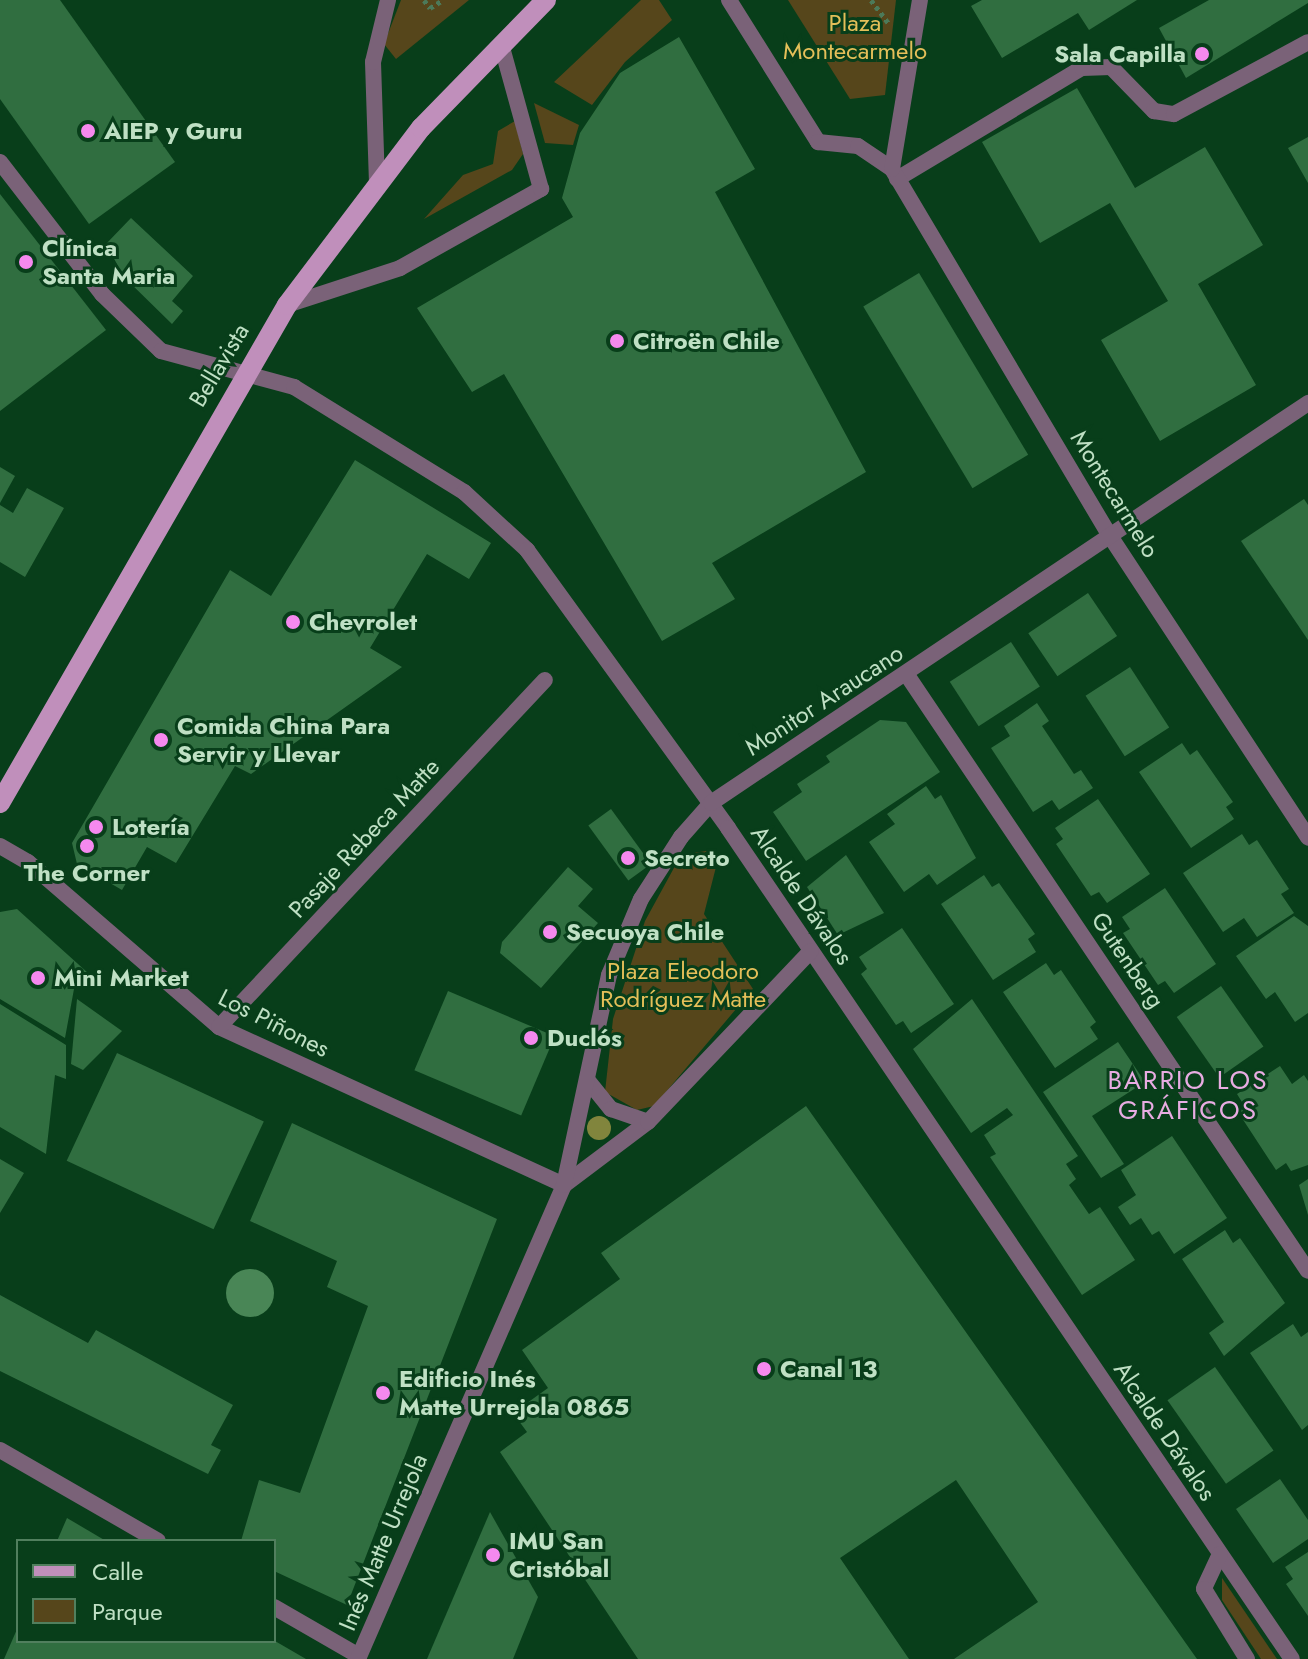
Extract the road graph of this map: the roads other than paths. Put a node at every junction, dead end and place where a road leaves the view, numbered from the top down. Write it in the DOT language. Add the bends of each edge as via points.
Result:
graph roads {
  1 [pos="388,0"];
  2 [pos="546,0"];
  3 [pos="729,0"];
  4 [pos="920,0"];
  5 [pos="1308,42"];
  6 [pos="501,44"];
  7 [pos="0,162"];
  8 [pos="894,174"];
  9 [pos="377,183"];
  10 [pos="287,305"];
  11 [pos="241,374"];
  12 [pos="1308,403"];
  13 [pos="1110,536"];
  14 [pos="907,675"];
  15 [pos="545,680"];
  16 [pos="0,803"];
  17 [pos="711,803"];
  18 [pos="1308,838"];
  19 [pos="0,846"];
  20 [pos="811,951"];
  21 [pos="219,1027"];
  22 [pos="589,1082"];
  23 [pos="648,1122"];
  24 [pos="564,1185"];
  25 [pos="1308,1271"];
  26 [pos="0,1450"];
  27 [pos="155,1539"];
  28 [pos="1220,1554"];
  29 [pos="276,1608"];
  30 [pos="358,1658"];
  31 [pos="1247,1659"];
  32 [pos="1292,1659"];
  1 -- 9 [label="street" via="373,62"];
  2 -- 6 [label="main road, Bellavista"];
  3 -- 8 [label="street, Montecarmelo" via="818,142 858,146"];
  4 -- 8 [label="street"];
  5 -- 8 [label="street" via="1174,114 1154,111 1111,67 1082,68"];
  6 -- 9 [label="main road, Bellavista"];
  6 -- 10 [label="street" via="541,189 400,268"];
  7 -- 11 [label="street, Alcalde Dávalos" via="102,294 161,351"];
  8 -- 13 [label="street, Montecarmelo"];
  9 -- 10 [label="main road, Bellavista"];
  10 -- 11 [label="main road, Bellavista"];
  11 -- 16 [label="main road, Bellavista"];
  11 -- 17 [label="street, Alcalde Dávalos" via="303,393 493,517 561,592"];
  12 -- 13 [label="street, Monitor Araucano"];
  13 -- 14 [label="street, Monitor Araucano"];
  13 -- 18 [label="street, Montecarmelo"];
  14 -- 17 [label="street, Monitor Araucano"];
  14 -- 25 [label="street, Gutenberg"];
  15 -- 21 [label="street, Pasaje Rebeca Matte"];
  17 -- 20 [label="street, Alcalde Dávalos"];
  17 -- 22 [label="street, Monitor Araucano" via="660,867 623,936"];
  19 -- 21 [label="street, Los Piñones" via="28,862"];
  20 -- 23 [label="street, Inés Matte Urrejola"];
  20 -- 28 [label="street, Alcalde Dávalos"];
  21 -- 24 [label="street, Los Piñones"];
  22 -- 23 [label="street" via="611,1109"];
  22 -- 24 [label="street, Monitor Araucano"];
  23 -- 24 [label="street, Inés Matte Urrejola"];
  24 -- 30 [label="street, Inés Matte Urrejola"];
  26 -- 27 [label="street"];
  28 -- 31 [label="street" via="1204,1589"];
  28 -- 32 [label="street, Alcalde Dávalos"];
  29 -- 30 [label="street"];
}
